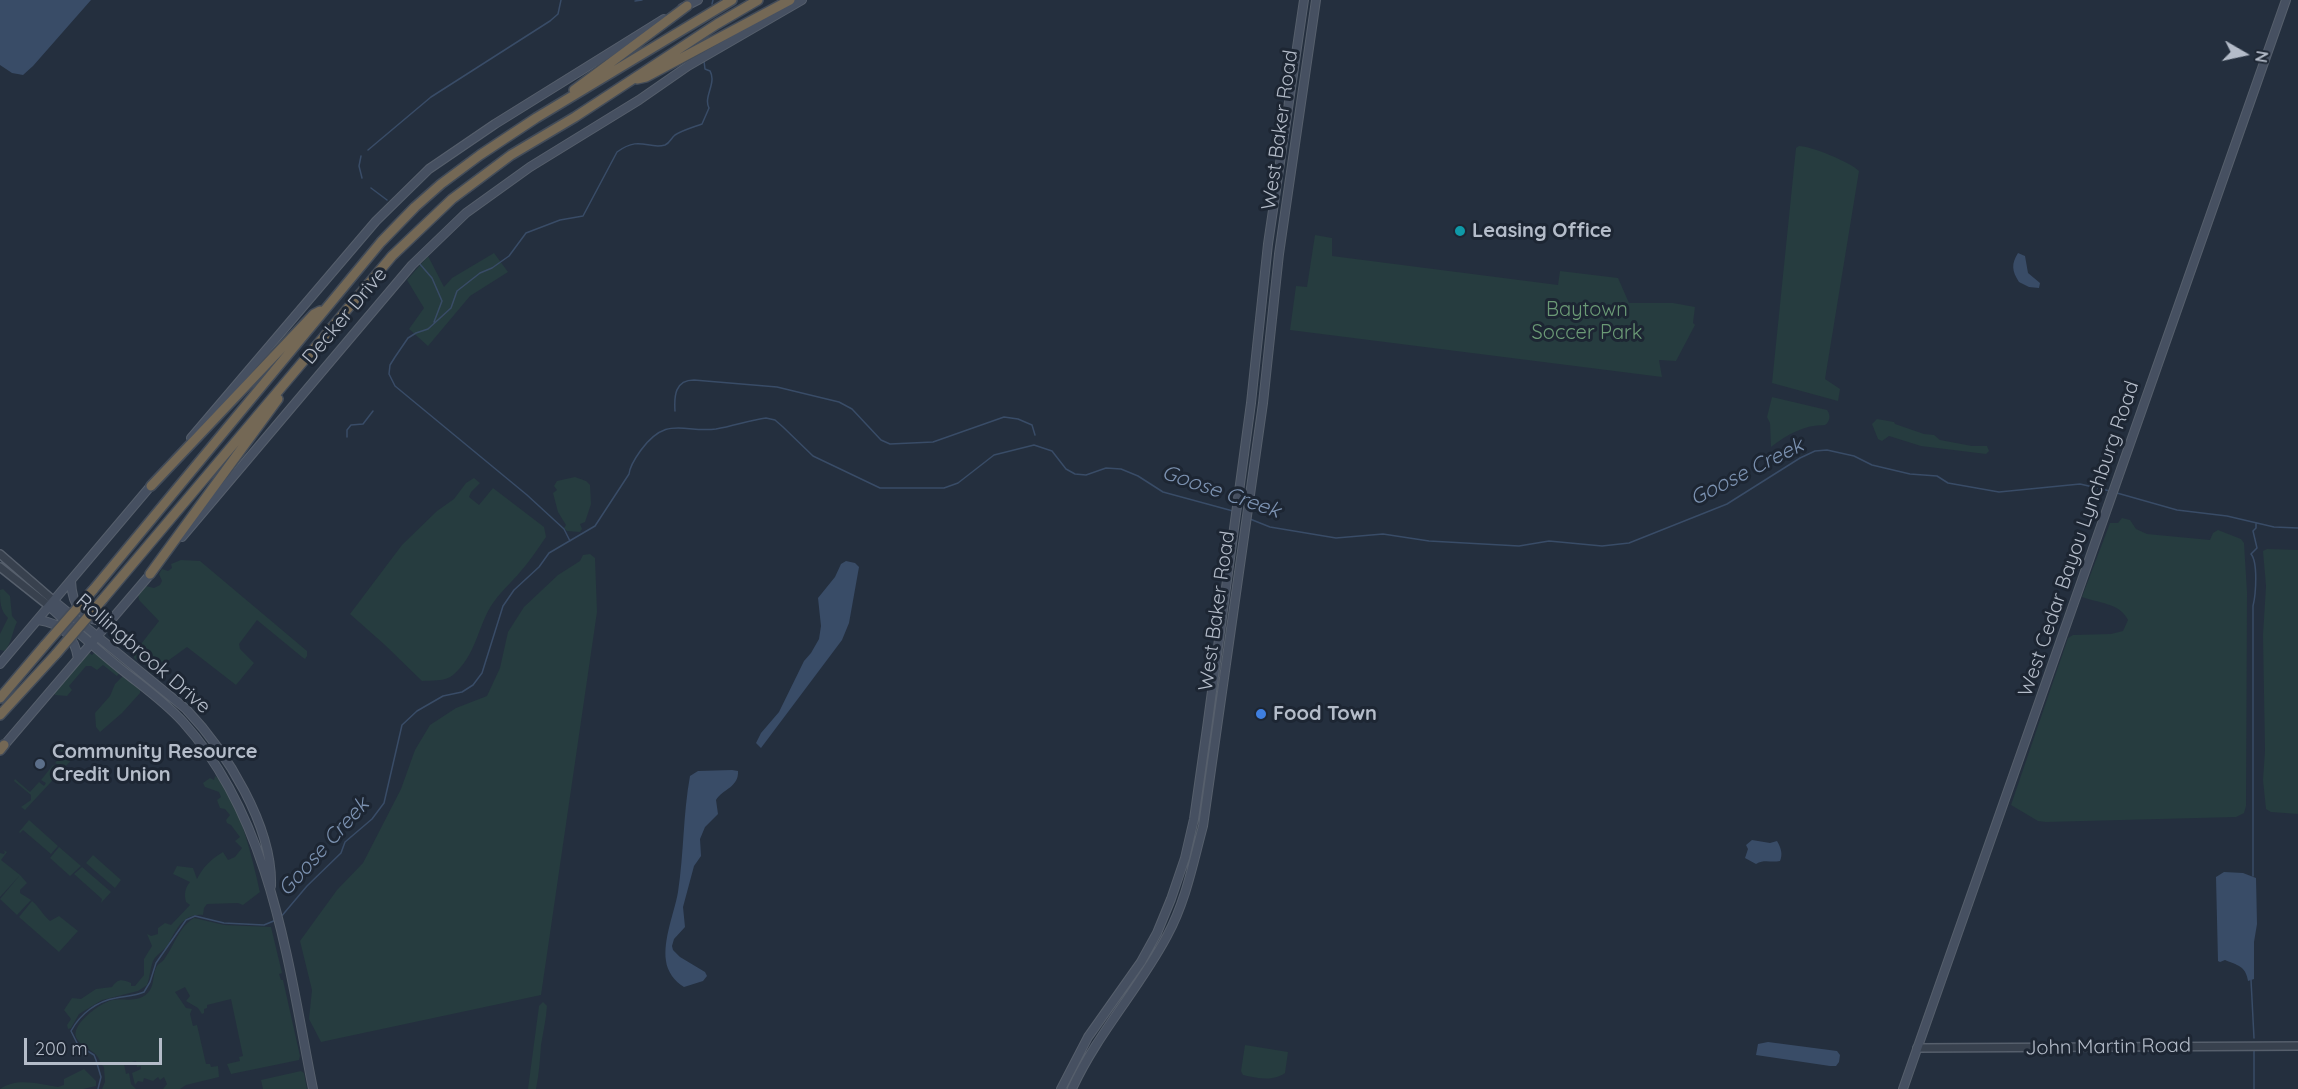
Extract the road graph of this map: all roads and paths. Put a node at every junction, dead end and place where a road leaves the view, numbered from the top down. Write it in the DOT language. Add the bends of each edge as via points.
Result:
graph roads {
  1 [pos="698,0"];
  2 [pos="732,0"];
  3 [pos="758,0"];
  4 [pos="790,0"];
  5 [pos="802,0"];
  6 [pos="1304,0"];
  7 [pos="1316,0"];
  8 [pos="2286,0"];
  9 [pos="687,6"];
  10 [pos="629,81"];
  11 [pos="536,118"];
  12 [pos="1286,124"];
  13 [pos="1297,126"];
  14 [pos="329,305"];
  15 [pos="329,331"];
  16 [pos="152,486"];
  17 [pos="0,554"];
  18 [pos="0,567"];
  19 [pos="150,574"];
  20 [pos="71,581"];
  21 [pos="52,604"];
  22 [pos="38,620"];
  23 [pos="109,622"];
  24 [pos="98,636"];
  25 [pos="90,645"];
  26 [pos="78,659"];
  27 [pos="0,664"];
  28 [pos="0,698"];
  29 [pos="0,716"];
  30 [pos="1207,728"];
  31 [pos="1217,729"];
  32 [pos="1,749"];
  33 [pos="225,777"];
  34 [pos="245,792"];
  35 [pos="270,890"];
  36 [pos="1161,922"];
  37 [pos="1171,928"];
  38 [pos="1108,1008"];
  39 [pos="1118,1014"];
  40 [pos="2298,1046"];
  41 [pos="1917,1048"];
  42 [pos="313,1089"];
  43 [pos="1061,1089"];
  44 [pos="1072,1089"];
  45 [pos="1902,1089"];
  1 -- 9 [label="main road, Decker Drive"];
  2 -- 11 [label="highway, Decker Drive"];
  3 -- 10 [label="highway, Decker Drive"];
  4 -- 10 [label="highway" via="646,77"];
  5 -- 19 [label="main road, Decker Drive" via="696,62 466,213 399,280"];
  6 -- 12 [label="main road, West Baker Road"];
  7 -- 13 [label="main road, West Baker Road"];
  8 -- 41 [label="main road, West Cedar Bayou Lynchburg Road"];
  9 -- 11 [label="highway"];
  9 -- 16 [label="main road, Decker Drive" via="495,124 429,170 376,221"];
  10 -- 15 [label="highway, Decker Drive" via="511,155 452,199 392,256"];
  11 -- 14 [label="highway, Decker Drive" via="480,155 415,207"];
  12 -- 13 [label="main road"];
  12 -- 30 [label="main road, West Baker Road"];
  13 -- 31 [label="main road, West Baker Road"];
  14 -- 16 [label="highway" via="314,314"];
  14 -- 28 [label="highway, Decker Drive, bridge"];
  15 -- 19 [label="highway"];
  15 -- 29 [label="highway, Decker Drive, bridge"];
  16 -- 20 [label="main road, Decker Drive"];
  17 -- 21 [label="street"];
  18 -- 21 [label="street"];
  19 -- 23 [label="main road, Decker Drive"];
  20 -- 21 [label="main road, Decker Drive"];
  20 -- 23 [label="main road" via="72,598 81,611 94,620"];
  21 -- 22 [label="main road, Decker Drive"];
  21 -- 24 [label="main road, Rollingbrook Drive"];
  21 -- 25 [label="main road, Rollingbrook Drive"];
  22 -- 26 [label="main road" via="62,628 75,644"];
  22 -- 27 [label="main road, Decker Drive"];
  23 -- 24 [label="main road, Decker Drive"];
  24 -- 25 [label="main road, Decker Drive"];
  24 -- 34 [label="main road, Rollingbrook Drive" via="192,715 219,747"];
  25 -- 26 [label="main road, Decker Drive"];
  25 -- 33 [label="main road, Rollingbrook Drive" via="182,720"];
  26 -- 32 [label="main road, Decker Drive"];
  30 -- 31 [label="main road"];
  30 -- 36 [label="main road, West Baker Road" via="1185,858"];
  31 -- 37 [label="main road, West Baker Road" via="1201,838"];
  33 -- 34 [label="main road"];
  33 -- 35 [label="main road, Rollingbrook Drive" via="251,834"];
  34 -- 35 [label="main road, Rollingbrook Drive" via="263,840"];
  35 -- 42 [label="main road"];
  36 -- 37 [label="main road"];
  36 -- 38 [label="main road, West Baker Road" via="1141,962"];
  37 -- 39 [label="main road, West Baker Road"];
  38 -- 39 [label="main road"];
  38 -- 43 [label="main road, West Baker Road"];
  39 -- 44 [label="main road, West Baker Road"];
  40 -- 41 [label="street, John Martin Road"];
  41 -- 45 [label="main road, West Cedar Bayou Lynchburg Road"];
}
